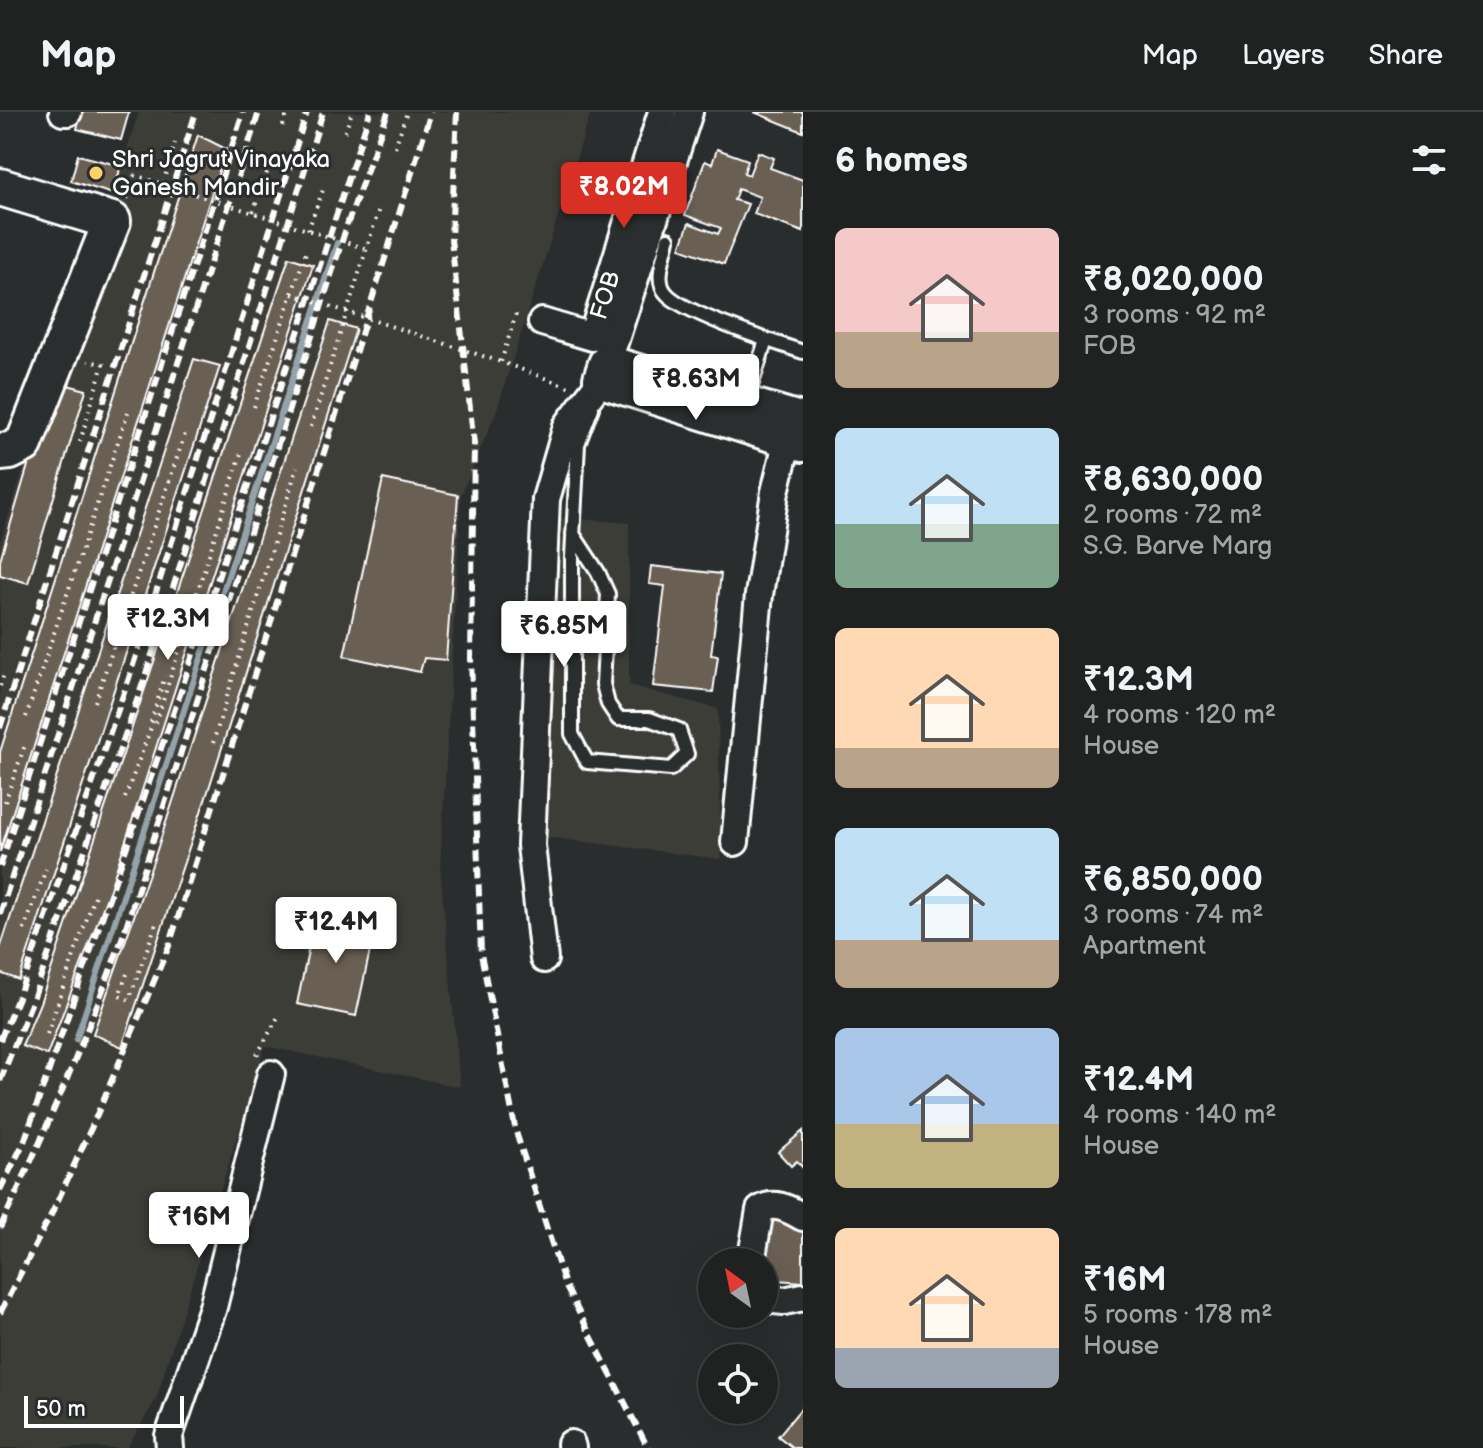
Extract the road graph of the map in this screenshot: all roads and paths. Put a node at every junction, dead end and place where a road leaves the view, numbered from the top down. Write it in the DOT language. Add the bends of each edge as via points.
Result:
graph roads {
  1 [pos="288,112"];
  2 [pos="352,112"];
  3 [pos="407,112"];
  4 [pos="662,112"];
  5 [pos="689,112"];
  6 [pos="283,126"];
  7 [pos="345,132"];
  8 [pos="175,143"];
  9 [pos="395,147"];
  10 [pos="269,167"];
  11 [pos="134,175"];
  12 [pos="0,187"];
  13 [pos="161,190"];
  14 [pos="323,190"];
  15 [pos="380,206"];
  16 [pos="253,212"];
  17 [pos="308,230"];
  18 [pos="668,239"];
  19 [pos="307,249"];
  20 [pos="367,249"];
  21 [pos="292,294"];
  22 [pos="349,312"];
  23 [pos="516,314"];
  24 [pos="542,322"];
  25 [pos="766,340"];
  26 [pos="803,352"];
  27 [pos="501,362"];
  28 [pos="85,371"];
  29 [pos="600,379"];
  30 [pos="745,405"];
  31 [pos="254,407"];
  32 [pos="128,412"];
  33 [pos="311,427"];
  34 [pos="186,431"];
  35 [pos="797,431"];
  36 [pos="80,442"];
  37 [pos="242,450"];
  38 [pos="0,452"];
  39 [pos="297,467"];
  40 [pos="573,534"];
  41 [pos="5,671"];
  42 [pos="165,676"];
  43 [pos="0,686"];
  44 [pos="95,702"];
  45 [pos="26,717"];
  46 [pos="153,723"];
  47 [pos="213,743"];
  48 [pos="25,745"];
  49 [pos="125,798"];
  50 [pos="5,802"];
  51 [pos="735,842"];
  52 [pos="46,869"];
  53 [pos="95,895"];
  54 [pos="157,921"];
  55 [pos="24,930"];
  56 [pos="544,959"];
  57 [pos="127,974"];
  58 [pos="279,1015"];
  59 [pos="47,1034"];
  60 [pos="263,1066"];
  61 [pos="803,1217"];
  62 [pos="753,1248"];
  63 [pos="803,1297"];
  64 [pos="778,1300"];
  65 [pos="167,1444"];
  1 -- 6 [label="path"];
  2 -- 7 [label="path"];
  3 -- 9 [label="path"];
  4 -- 24 [label="street, FOB" via="592,337"];
  5 -- 29 [label="street"];
  8 -- 13 [label="path"];
  10 -- 16 [label="path"];
  11 -- 16 [label="path, bridge"];
  12 -- 38 [label="main road" via="112,221 24,444"];
  14 -- 17 [label="path"];
  15 -- 20 [label="path"];
  16 -- 17 [label="path, bridge"];
  17 -- 20 [label="path, bridge"];
  18 -- 25 [label="lane" via="660,278 665,293 694,311"];
  19 -- 21 [label="path"];
  20 -- 22 [label="path"];
  21 -- 22 [label="path, bridge"];
  21 -- 31 [label="path"];
  22 -- 27 [label="path, bridge"];
  22 -- 33 [label="path"];
  23 -- 27 [label="path"];
  25 -- 26 [label="lane"];
  25 -- 30 [label="lane"];
  27 -- 29 [label="path"];
  28 -- 36 [label="path" via="88,360 103,364"];
  29 -- 30 [label="main road"];
  29 -- 35 [label="main road"];
  29 -- 40 [label="lane" via="578,444"];
  29 -- 56 [label="street" via="567,426 546,499 531,845"];
  30 -- 35 [label="main road"];
  32 -- 45 [label="path"];
  34 -- 44 [label="path"];
  35 -- 51 [label="street" via="759,595"];
  37 -- 46 [label="path"];
  39 -- 47 [label="path"];
  40 -- 40 [label="lane" via="572,734 587,762 671,769 687,754 679,730 649,719 618,719 608,704 603,684 608,594"];
  41 -- 43 [label="path"];
  42 -- 46 [label="path"];
  46 -- 49 [label="path"];
  48 -- 50 [label="path"];
  52 -- 55 [label="path"];
  53 -- 59 [label="path"];
  54 -- 57 [label="path" via="129,1000 119,996"];
  58 -- 60 [label="path"];
  60 -- 65 [label="street" via="213,1307"];
  61 -- 62 [label="street" via="789,1208 760,1210"];
  63 -- 64 [label="street"];
}
